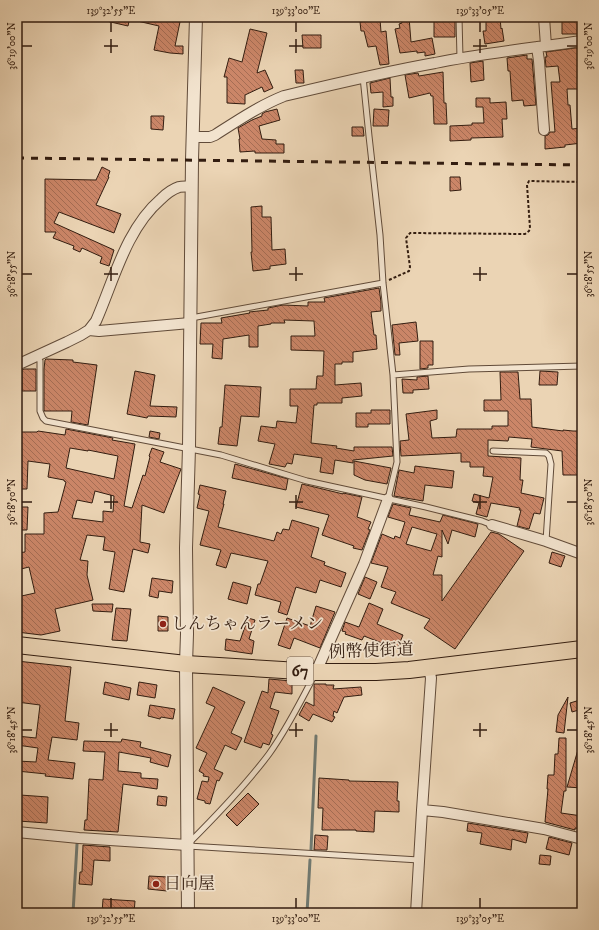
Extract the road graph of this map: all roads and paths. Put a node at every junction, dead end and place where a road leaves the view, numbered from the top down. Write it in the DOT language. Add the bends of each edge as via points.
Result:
graph roads {
  1 [pos="196,17"];
  2 [pos="459,17"];
  3 [pos="544,17"];
  4 [pos="582,41"];
  5 [pos="542,46"];
  6 [pos="460,58"];
  7 [pos="363,77"];
  8 [pos="544,130"];
  9 [pos="192,137"];
  10 [pos="582,182"];
  11 [pos="192,186"];
  12 [pos="383,282"];
  13 [pos="190,321"];
  14 [pos="89,330"];
  15 [pos="37,356"];
  16 [pos="17,365"];
  17 [pos="582,366"];
  18 [pos="394,375"];
  19 [pos="189,448"];
  20 [pos="493,451"];
  21 [pos="388,499"];
  22 [pos="492,525"];
  23 [pos="546,540"];
  24 [pos="582,554"];
  25 [pos="17,645"];
  26 [pos="582,649"];
  27 [pos="186,664"];
  28 [pos="429,668"];
  29 [pos="316,672"];
  30 [pos="422,810"];
  31 [pos="17,832"];
  32 [pos="582,839"];
  33 [pos="187,846"];
  34 [pos="419,860"];
  35 [pos="188,913"];
  36 [pos="416,913"];
  1 -- 9 [label="street"];
  2 -- 6 [label="lane"];
  3 -- 5 [label="street"];
  4 -- 5 [label="street"];
  5 -- 6 [label="street"];
  5 -- 8 [label="street" via="539,61"];
  6 -- 7 [label="street"];
  7 -- 9 [label="street" via="284,96 261,106 215,136"];
  7 -- 12 [label="lane"];
  9 -- 11 [label="street"];
  10 -- 12 [label="path" via="529,181 527,185 530,228 525,234 410,234 406,238 409,271"];
  11 -- 13 [label="street"];
  11 -- 14 [label="street" via="180,187 166,195 139,224 123,254 96,321"];
  12 -- 13 [label="lane"];
  12 -- 18 [label="lane"];
  13 -- 14 [label="street"];
  13 -- 19 [label="street"];
  14 -- 15 [label="street"];
  15 -- 16 [label="street"];
  15 -- 19 [label="lane" via="40,361 40,411 46,421"];
  17 -- 18 [label="lane" via="468,369"];
  18 -- 21 [label="lane" via="397,462"];
  19 -- 21 [label="lane" via="307,481"];
  19 -- 27 [label="street"];
  20 -- 23 [label="lane" via="546,453 549,456 551,464"];
  21 -- 22 [label="lane"];
  21 -- 29 [label="street" via="364,564"];
  22 -- 23 [label="street"];
  23 -- 24 [label="street"];
  25 -- 27 [label="main road, 例幣使街道 / 67"];
  26 -- 28 [label="main road, 例幣使街道 / 67"];
  27 -- 29 [label="main road, 例幣使街道 / 67"];
  27 -- 33 [label="street"];
  28 -- 29 [label="main road, 例幣使街道 / 67"];
  28 -- 30 [label="street"];
  29 -- 33 [label="lane" via="270,753"];
  30 -- 32 [label="street" via="544,829"];
  30 -- 34 [label="street"];
  31 -- 33 [label="street"];
  33 -- 34 [label="lane"];
  33 -- 35 [label="street"];
  34 -- 36 [label="street"];
}
